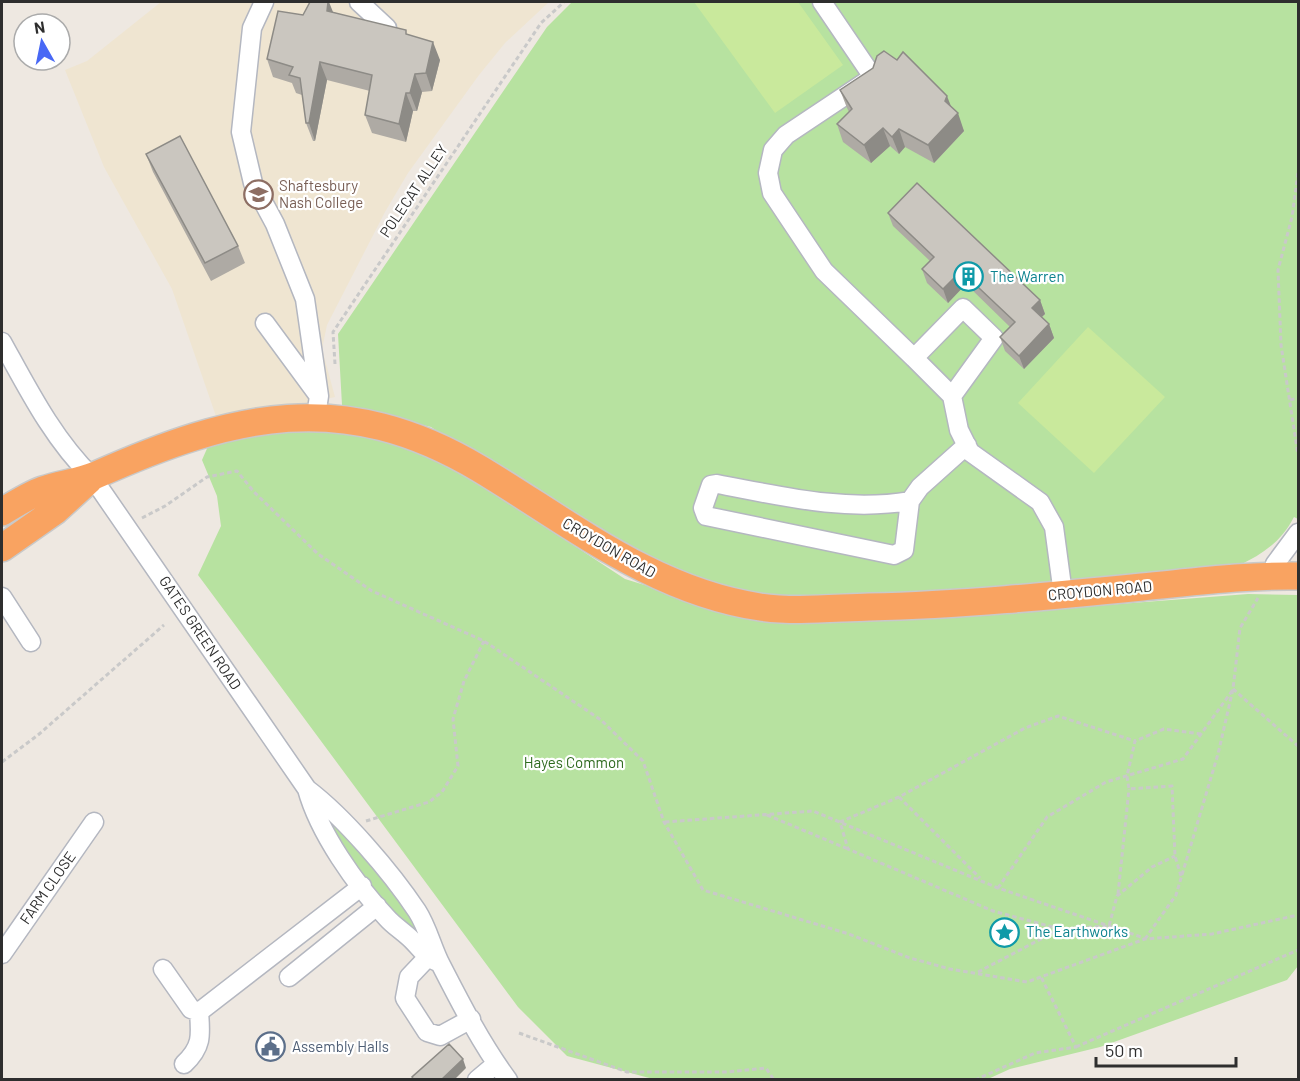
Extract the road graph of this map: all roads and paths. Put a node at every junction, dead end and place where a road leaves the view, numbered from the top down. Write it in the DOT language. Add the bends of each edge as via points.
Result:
graph roads {
  1 [pos="264,2"];
  2 [pos="358,2"];
  3 [pos="564,2"];
  4 [pos="822,2"];
  5 [pos="387,28"];
  6 [pos="1299,173"];
  7 [pos="265,323"];
  8 [pos="2,342"];
  9 [pos="914,358"];
  10 [pos="335,373"];
  11 [pos="952,396"];
  12 [pos="1299,398"];
  13 [pos="1290,400"];
  14 [pos="318,406"];
  15 [pos="967,445"];
  16 [pos="1299,455"];
  17 [pos="92,477"];
  18 [pos="910,501"];
  19 [pos="2,512"];
  20 [pos="126,526"];
  21 [pos="1299,533"];
  22 [pos="2,548"];
  23 [pos="1272,576"];
  24 [pos="1299,576"];
  25 [pos="1063,594"];
  26 [pos="2,597"];
  27 [pos="164,625"];
  28 [pos="484,641"];
  29 [pos="31,642"];
  30 [pos="1233,689"];
  31 [pos="1201,734"];
  32 [pos="1136,741"];
  33 [pos="1299,746"];
  34 [pos="2,762"];
  35 [pos="1127,776"];
  36 [pos="307,789"];
  37 [pos="1129,789"];
  38 [pos="898,797"];
  39 [pos="765,814"];
  40 [pos="94,822"];
  41 [pos="664,822"];
  42 [pos="840,822"];
  43 [pos="347,826"];
  44 [pos="848,849"];
  45 [pos="1175,856"];
  46 [pos="1182,877"];
  47 [pos="983,881"];
  48 [pos="362,886"];
  49 [pos="998,888"];
  50 [pos="1118,896"];
  51 [pos="377,906"];
  52 [pos="1299,915"];
  53 [pos="1109,927"];
  54 [pos="1060,929"];
  55 [pos="1146,939"];
  56 [pos="1299,950"];
  57 [pos="2,954"];
  58 [pos="433,960"];
  59 [pos="163,969"];
  60 [pos="976,973"];
  61 [pos="1041,976"];
  62 [pos="289,977"];
  63 [pos="199,1012"];
  64 [pos="471,1019"];
  65 [pos="519,1033"];
  66 [pos="1076,1047"];
  67 [pos="184,1064"];
  68 [pos="496,1064"];
  69 [pos="477,1080"];
  70 [pos="508,1080"];
  71 [pos="774,1080"];
  72 [pos="975,1080"];
  1 -- 14 [label="street" via="252,28 241,132 253,183 275,224 305,298"];
  2 -- 5 [label="street"];
  3 -- 10 [label="path, POLECAT ALLEY" via="541,23 333,332"];
  4 -- 9 [label="street" via="873,77 786,135 773,150 768,173 772,193 824,271"];
  6 -- 13 [label="path" via="1278,270 1281,345"];
  7 -- 14 [label="street"];
  8 -- 17 [label="street, GATES GREEN ROAD" via="33,399 66,448"];
  9 -- 11 [label="street"];
  9 -- 11 [label="street" via="963,308 994,338"];
  11 -- 15 [label="street" via="959,430"];
  12 -- 13 [label="path"];
  13 -- 16 [label="path"];
  14 -- 17 [label="highway, CROYDON ROAD" via="219,429 138,456"];
  14 -- 25 [label="highway, CROYDON ROAD" via="440,448 629,563 696,591 732,601 762,608 798,609"];
  15 -- 18 [label="street"];
  15 -- 25 [label="street" via="970,452 1040,502 1054,526"];
  17 -- 19 [label="highway, CROYDON ROAD" via="42,490"];
  17 -- 20 [label="street, GATES GREEN ROAD"];
  17 -- 22 [label="highway, CROYDON ROAD" via="55,511"];
  18 -- 18 [label="street" via="870,506 822,503 711,485 702,508 706,516 894,555 904,550"];
  20 -- 28 [label="path" via="165,506 207,477 237,471 318,554 372,591"];
  20 -- 36 [label="street, GATES GREEN ROAD"];
  21 -- 23 [label="street" via="1275,564"];
  23 -- 24 [label="highway, CROYDON ROAD"];
  23 -- 25 [label="highway, CROYDON ROAD"];
  23 -- 30 [label="path" via="1240,628"];
  26 -- 29 [label="street"];
  27 -- 34 [label="path"];
  28 -- 41 [label="path" via="601,720 643,761"];
  28 -- 43 [label="path" via="464,681 453,719 458,766 442,792 401,813"];
  30 -- 31 [label="path"];
  30 -- 33 [label="path"];
  30 -- 46 [label="path"];
  31 -- 32 [label="path" via="1164,729"];
  31 -- 35 [label="path" via="1183,759"];
  32 -- 35 [label="path"];
  32 -- 38 [label="path" via="1058,716 1025,728"];
  35 -- 37 [label="path"];
  35 -- 49 [label="path" via="1106,782 1047,817"];
  36 -- 43 [label="street, GATES GREEN ROAD" via="332,808"];
  36 -- 48 [label="street, GATES GREEN ROAD" via="316,817"];
  37 -- 45 [label="path" via="1172,786"];
  37 -- 50 [label="path"];
  38 -- 42 [label="path"];
  38 -- 47 [label="path"];
  39 -- 41 [label="path"];
  39 -- 42 [label="path" via="813,811"];
  39 -- 44 [label="path"];
  40 -- 57 [label="street, FARM CLOSE"];
  41 -- 60 [label="path" via="704,890 849,934 910,958"];
  42 -- 44 [label="path"];
  42 -- 47 [label="path"];
  43 -- 58 [label="street, GATES GREEN ROAD" via="417,911 431,937"];
  44 -- 54 [label="path" via="993,911"];
  45 -- 46 [label="path"];
  45 -- 50 [label="path" via="1152,867"];
  46 -- 55 [label="path" via="1176,895"];
  47 -- 49 [label="path"];
  48 -- 51 [label="street, GATES GREEN ROAD"];
  48 -- 63 [label="street"];
  49 -- 53 [label="path"];
  50 -- 53 [label="path"];
  51 -- 58 [label="street, GATES GREEN ROAD"];
  51 -- 62 [label="street"];
  52 -- 55 [label="path" via="1212,934"];
  53 -- 54 [label="path"];
  53 -- 55 [label="path"];
  54 -- 60 [label="path"];
  55 -- 61 [label="path"];
  56 -- 66 [label="path"];
  58 -- 64 [label="street, GATES GREEN ROAD"];
  58 -- 64 [label="street" via="409,976 405,998 427,1032 440,1036"];
  59 -- 63 [label="street" via="191,1009"];
  60 -- 61 [label="path" via="1027,982"];
  61 -- 66 [label="path"];
  63 -- 67 [label="street" via="201,1033 196,1053"];
  64 -- 68 [label="street, GATES GREEN ROAD"];
  65 -- 71 [label="path" via="627,1072 766,1068"];
  66 -- 72 [label="path" via="1035,1053"];
  68 -- 69 [label="street"];
  68 -- 70 [label="street, GATES GREEN ROAD"];
}
